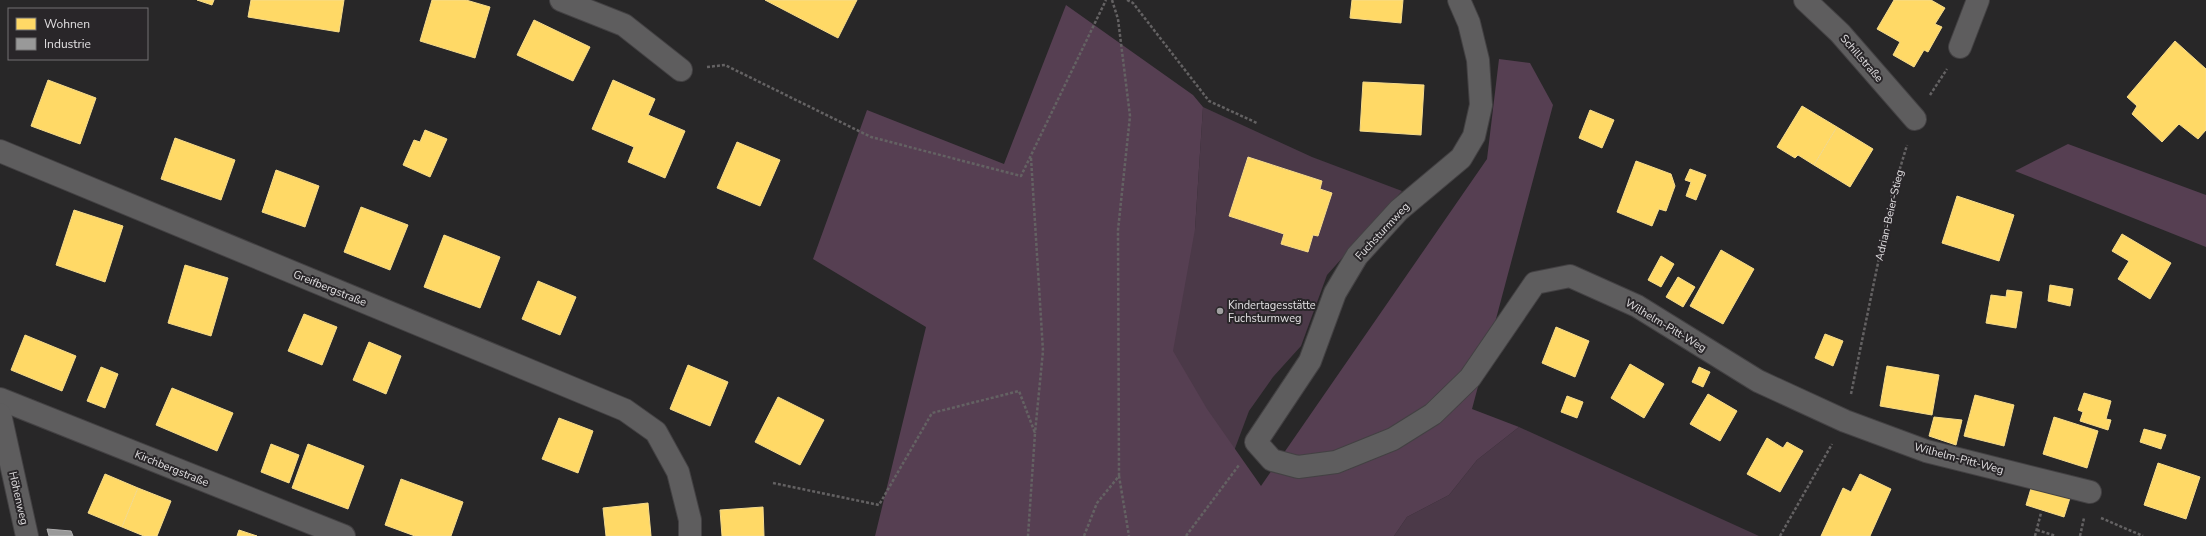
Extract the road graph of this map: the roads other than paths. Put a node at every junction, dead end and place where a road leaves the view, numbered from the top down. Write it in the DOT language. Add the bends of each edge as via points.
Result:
graph roads {
  1 [pos="561,0"];
  2 [pos="1459,0"];
  3 [pos="1805,0"];
  4 [pos="1978,0"];
  5 [pos="1960,47"];
  6 [pos="681,70"];
  7 [pos="1915,119"];
  8 [pos="0,151"];
  9 [pos="0,399"];
  10 [pos="0,414"];
  11 [pos="1256,442"];
  12 [pos="2090,492"];
  13 [pos="28,536"];
  14 [pos="344,536"];
  15 [pos="690,536"];
  1 -- 6 [label="street" via="624,25"];
  2 -- 11 [label="street, Fuchsturmweg" via="1469,24 1478,60 1481,105 1474,136 1461,158 1399,210 1357,256 1336,293 1310,361"];
  3 -- 7 [label="street, Schillstraße" via="1840,33"];
  4 -- 5 [label="street"];
  8 -- 15 [label="street, Greifbergstraße" via="625,410 656,432 678,472 690,520"];
  9 -- 14 [label="street, Kirchbergstraße"];
  10 -- 13 [label="street, Höhenweg"];
  11 -- 12 [label="street, Wilhelm-Pitt-Weg" via="1272,460 1298,467 1336,462 1393,439 1432,414 1470,378 1535,283 1570,276 1637,306 1758,381 1845,421 1926,451"];
}
